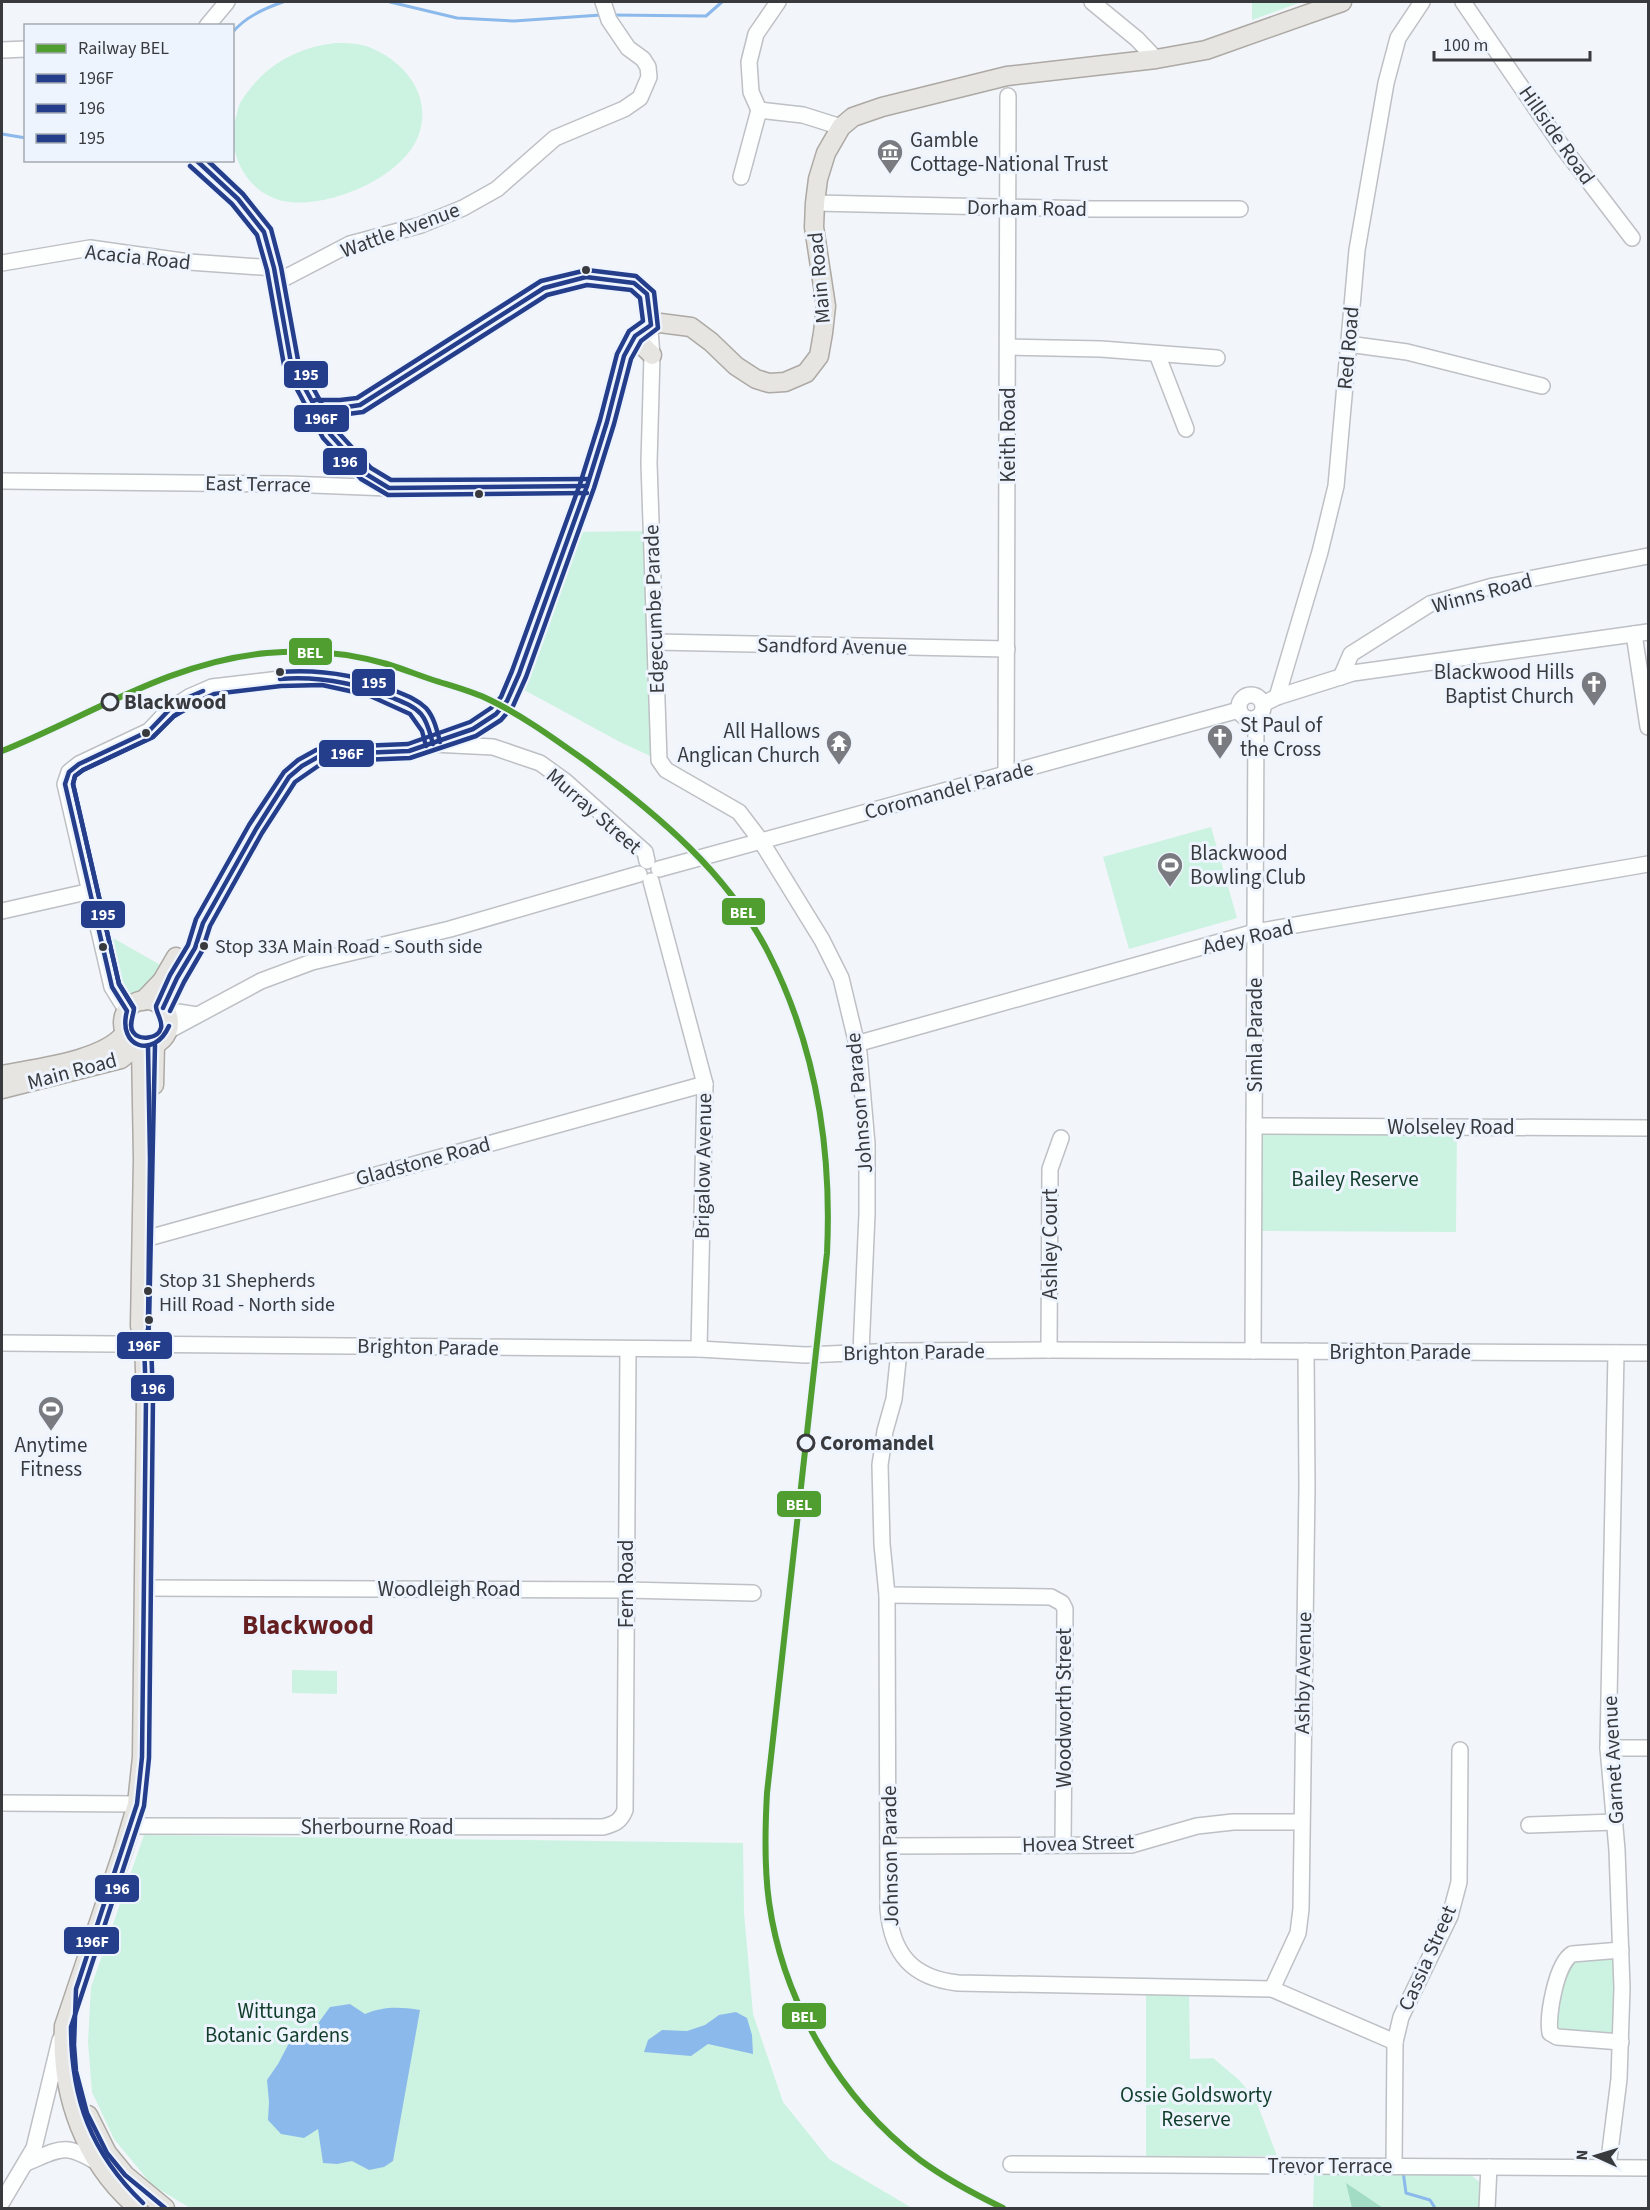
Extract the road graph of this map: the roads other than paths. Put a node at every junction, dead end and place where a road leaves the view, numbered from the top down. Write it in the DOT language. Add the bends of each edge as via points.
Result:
graph roads {
  1 [pos="226,2"];
  2 [pos="778,2"];
  3 [pos="1092,2"];
  4 [pos="1342,2"];
  5 [pos="1422,2"];
  6 [pos="1463,2"];
  7 [pos="606,10"];
  8 [pos="209,24"];
  9 [pos="24,49"];
  10 [pos="2,50"];
  11 [pos="1156,59"];
  12 [pos="1008,96"];
  13 [pos="759,110"];
  14 [pos="841,127"];
  15 [pos="197,162"];
  16 [pos="741,177"];
  17 [pos="814,203"];
  18 [pos="1008,207"];
  19 [pos="1240,209"];
  20 [pos="1632,238"];
  21 [pos="2,263"];
  22 [pos="276,275"];
  23 [pos="651,325"];
  24 [pos="630,342"];
  25 [pos="1348,344"];
  26 [pos="1008,347"];
  27 [pos="1157,354"];
  28 [pos="652,355"];
  29 [pos="1217,357"];
  30 [pos="1542,386"];
  31 [pos="315,407"];
  32 [pos="1186,429"];
  33 [pos="2,481"];
  34 [pos="587,486"];
  35 [pos="389,488"];
  36 [pos="1648,556"];
  37 [pos="1641,633"];
  38 [pos="656,642"];
  39 [pos="1007,649"];
  40 [pos="1347,671"];
  41 [pos="1277,697"];
  42 [pos="1259,711"];
  43 [pos="1648,727"];
  44 [pos="433,744"];
  45 [pos="1006,775"];
  46 [pos="761,841"];
  47 [pos="1648,864"];
  48 [pos="649,871"];
  49 [pos="91,891"];
  50 [pos="2,911"];
  51 [pos="203,922"];
  52 [pos="1255,932"];
  53 [pos="143,1001"];
  54 [pos="164,1009"];
  55 [pos="127,1011"];
  56 [pos="197,1015"];
  57 [pos="168,1031"];
  58 [pos="140,1042"];
  59 [pos="856,1044"];
  60 [pos="121,1059"];
  61 [pos="2,1075"];
  62 [pos="142,1080"];
  63 [pos="705,1084"];
  64 [pos="2,1089"];
  65 [pos="1254,1126"];
  66 [pos="1648,1128"];
  67 [pos="1061,1138"];
  68 [pos="146,1239"];
  69 [pos="2,1343"];
  70 [pos="144,1344"];
  71 [pos="628,1349"];
  72 [pos="699,1349"];
  73 [pos="1049,1350"];
  74 [pos="899,1351"];
  75 [pos="1253,1351"];
  76 [pos="861,1352"];
  77 [pos="1306,1352"];
  78 [pos="1616,1353"];
  79 [pos="1648,1353"];
  80 [pos="144,1588"];
  81 [pos="626,1590"];
  82 [pos="753,1593"];
  83 [pos="887,1595"];
  84 [pos="1608,1748"];
  85 [pos="1648,1748"];
  86 [pos="1460,1750"];
  87 [pos="2,1803"];
  88 [pos="137,1804"];
  89 [pos="622,1818"];
  90 [pos="1301,1822"];
  91 [pos="1615,1822"];
  92 [pos="1529,1825"];
  93 [pos="130,1826"];
  94 [pos="1063,1845"];
  95 [pos="889,1846"];
  96 [pos="1622,1950"];
  97 [pos="76,1989"];
  98 [pos="1272,1989"];
  99 [pos="63,2026"];
  100 [pos="1395,2042"];
  101 [pos="1621,2042"];
  102 [pos="26,2163"];
  103 [pos="98,2163"];
  104 [pos="1011,2164"];
  105 [pos="1394,2166"];
  106 [pos="1489,2167"];
  107 [pos="1608,2168"];
  108 [pos="1648,2168"];
  109 [pos="2,2202"];
  110 [pos="138,2208"];
  111 [pos="165,2208"];
  112 [pos="1487,2208"];
  1 -- 8 [label="street"];
  2 -- 13 [label="street" via="756,34 749,62 751,92"];
  3 -- 11 [label="street"];
  4 -- 11 [label="main road" via="1206,50"];
  5 -- 25 [label="street, Red Road" via="1398,38 1386,82 1357,250"];
  6 -- 20 [label="street, Hillside Road" via="1561,145"];
  7 -- 22 [label="street, Wattle Avenue" via="628,48 648,67 650,76 640,98 624,109 555,138 497,189 463,208 421,225 350,244"];
  9 -- 10 [label="street"];
  11 -- 14 [label="main road" via="1007,76 882,107 853,117"];
  12 -- 18 [label="street, Keith Road"];
  13 -- 14 [label="street" via="802,115"];
  13 -- 16 [label="street"];
  14 -- 17 [label="main road, Main Road" via="826,153"];
  15 -- 22 [label="street" via="238,199 264,232"];
  17 -- 18 [label="street, Dorham Road"];
  17 -- 23 [label="main road, Main Road" via="826,306 819,356 806,373 785,382 756,379 691,327 660,322"];
  18 -- 19 [label="street, Dorham Road"];
  18 -- 26 [label="street, Keith Road"];
  21 -- 22 [label="street, Acacia Road" via="90,248"];
  22 -- 31 [label="street" via="291,363"];
  23 -- 24 [label="main road"];
  23 -- 28 [label="street, Edgecumbe Parade"];
  23 -- 31 [label="street, Edgecumbe Parade" via="646,294 634,283 586,277 544,288 360,405"];
  24 -- 28 [label="main road" via="643,345"];
  24 -- 34 [label="main road"];
  25 -- 30 [label="street" via="1407,352"];
  25 -- 41 [label="street, Red Road" via="1336,486"];
  26 -- 27 [label="street"];
  26 -- 39 [label="street, Keith Road"];
  27 -- 29 [label="street"];
  27 -- 32 [label="street"];
  28 -- 38 [label="street, Edgecumbe Parade" via="649,463"];
  31 -- 35 [label="street" via="330,434 353,461"];
  33 -- 35 [label="street, East Terrace"];
  34 -- 35 [label="street, East Terrace"];
  34 -- 44 [label="main road" via="507,701 494,716 473,729"];
  36 -- 40 [label="street, Winns Road" via="1493,586 1430,604 1351,654"];
  37 -- 40 [label="street"];
  37 -- 43 [label="street"];
  38 -- 39 [label="street, Sandford Avenue"];
  38 -- 46 [label="street, Edgecumbe Parade" via="659,760 666,770 740,812"];
  39 -- 45 [label="street, Keith Road"];
  40 -- 41 [label="street"];
  41 -- 42 [label="street"];
  42 -- 45 [label="street, Coromandel Parade" via="1246,718 1239,710"];
  42 -- 52 [label="street, Simla Parade"];
  44 -- 48 [label="street, Murray Street" via="493,747 540,763 645,852"];
  44 -- 49 [label="street" via="429,728 415,708 347,681 322,677 280,679 213,687 189,697 169,710 149,731 69,772 65,784"];
  44 -- 51 [label="main road" via="396,753 335,754 302,766 283,786"];
  45 -- 46 [label="street, Coromandel Parade"];
  46 -- 48 [label="street, Coromandel Parade"];
  46 -- 59 [label="street, Johnson Parade" via="841,978"];
  47 -- 52 [label="street, Adey Road"];
  48 -- 56 [label="street, Coromandel Parade" via="450,929 312,962 261,981"];
  48 -- 63 [label="street, Brigalow Avenue"];
  49 -- 50 [label="street"];
  49 -- 55 [label="street" via="112,987"];
  51 -- 53 [label="main road" via="184,942 162,981"];
  51 -- 54 [label="main road" via="195,948"];
  52 -- 59 [label="street, Adey Road"];
  52 -- 65 [label="street, Simla Parade"];
  53 -- 54 [label="main road"];
  53 -- 55 [label="main road"];
  54 -- 56 [label="street"];
  54 -- 57 [label="main road"];
  55 -- 58 [label="main road" via="123,1022"];
  56 -- 57 [label="street, Coromandel Parade"];
  57 -- 58 [label="main road" via="163,1039"];
  58 -- 60 [label="main road, Main Road"];
  58 -- 61 [label="main road, Main Road"];
  58 -- 62 [label="main road"];
  58 -- 68 [label="main road"];
  59 -- 76 [label="street, Johnson Parade" via="867,1144"];
  60 -- 62 [label="main road"];
  60 -- 64 [label="main road, Main Road"];
  62 -- 68 [label="main road"];
  63 -- 68 [label="street, Gladstone Road"];
  63 -- 72 [label="street, Brigalow Avenue"];
  65 -- 66 [label="street, Wolseley Road"];
  65 -- 75 [label="street, Simla Parade"];
  67 -- 73 [label="street, Ashley Court" via="1050,1169"];
  68 -- 70 [label="main road" via="140,1326"];
  69 -- 70 [label="street, Brighton Parade"];
  70 -- 71 [label="street, Brighton Parade"];
  70 -- 80 [label="main road"];
  71 -- 72 [label="street, Brighton Parade"];
  71 -- 81 [label="street, Fern Road"];
  72 -- 76 [label="street, Brighton Parade" via="805,1355"];
  73 -- 74 [label="street, Brighton Parade"];
  73 -- 75 [label="street, Brighton Parade"];
  74 -- 76 [label="street, Brighton Parade"];
  74 -- 83 [label="street, Johnson Parade" via="880,1465"];
  75 -- 77 [label="street, Brighton Parade"];
  77 -- 78 [label="street, Brighton Parade"];
  77 -- 90 [label="street, Ashby Avenue"];
  78 -- 79 [label="street, Brighton Parade"];
  78 -- 84 [label="street, Garnet Avenue"];
  80 -- 81 [label="street, Woodleigh Road"];
  80 -- 88 [label="main road" via="142,1757"];
  81 -- 82 [label="street, Woodleigh Road"];
  81 -- 89 [label="street, Fern Road"];
  83 -- 94 [label="street, Woodworth Street" via="1051,1597 1062,1603"];
  83 -- 95 [label="street, Johnson Parade"];
  84 -- 85 [label="street"];
  84 -- 91 [label="street, Garnet Avenue"];
  86 -- 100 [label="street, Cassia Street" via="1459,1882 1450,1916 1401,2017"];
  87 -- 88 [label="street"];
  88 -- 93 [label="main road"];
  89 -- 93 [label="street, Sherbourne Road" via="603,1827"];
  90 -- 94 [label="street, Hovea Street" via="1197,1826 1131,1845"];
  90 -- 98 [label="street, Ashby Avenue" via="1298,1933"];
  91 -- 92 [label="street"];
  91 -- 96 [label="street, Garnet Avenue"];
  93 -- 97 [label="main road"];
  94 -- 95 [label="street, Hovea Street"];
  95 -- 98 [label="street, Johnson Parade" via="890,1930 910,1965 940,1981"];
  96 -- 101 [label="street, Garnet Avenue"];
  96 -- 101 [label="street" via="1572,1954 1565,1959 1549,2024 1551,2033 1557,2037"];
  97 -- 99 [label="main road"];
  97 -- 111 [label="main road" via="76,2071 87,2113 107,2153 124,2175"];
  98 -- 100 [label="street, Johnson Parade"];
  99 -- 102 [label="street" via="40,2130"];
  99 -- 103 [label="main road" via="62,2051 76,2119"];
  100 -- 105 [label="street, Cassia Street"];
  101 -- 107 [label="street, Garnet Avenue"];
  102 -- 103 [label="street" via="67,2148"];
  102 -- 109 [label="street"];
  103 -- 110 [label="main road"];
  104 -- 105 [label="street, Trevor Terrace"];
  105 -- 106 [label="street, Trevor Terrace"];
  106 -- 107 [label="street, Trevor Terrace"];
  106 -- 112 [label="street"];
  107 -- 108 [label="street, Trevor Terrace"];
}
